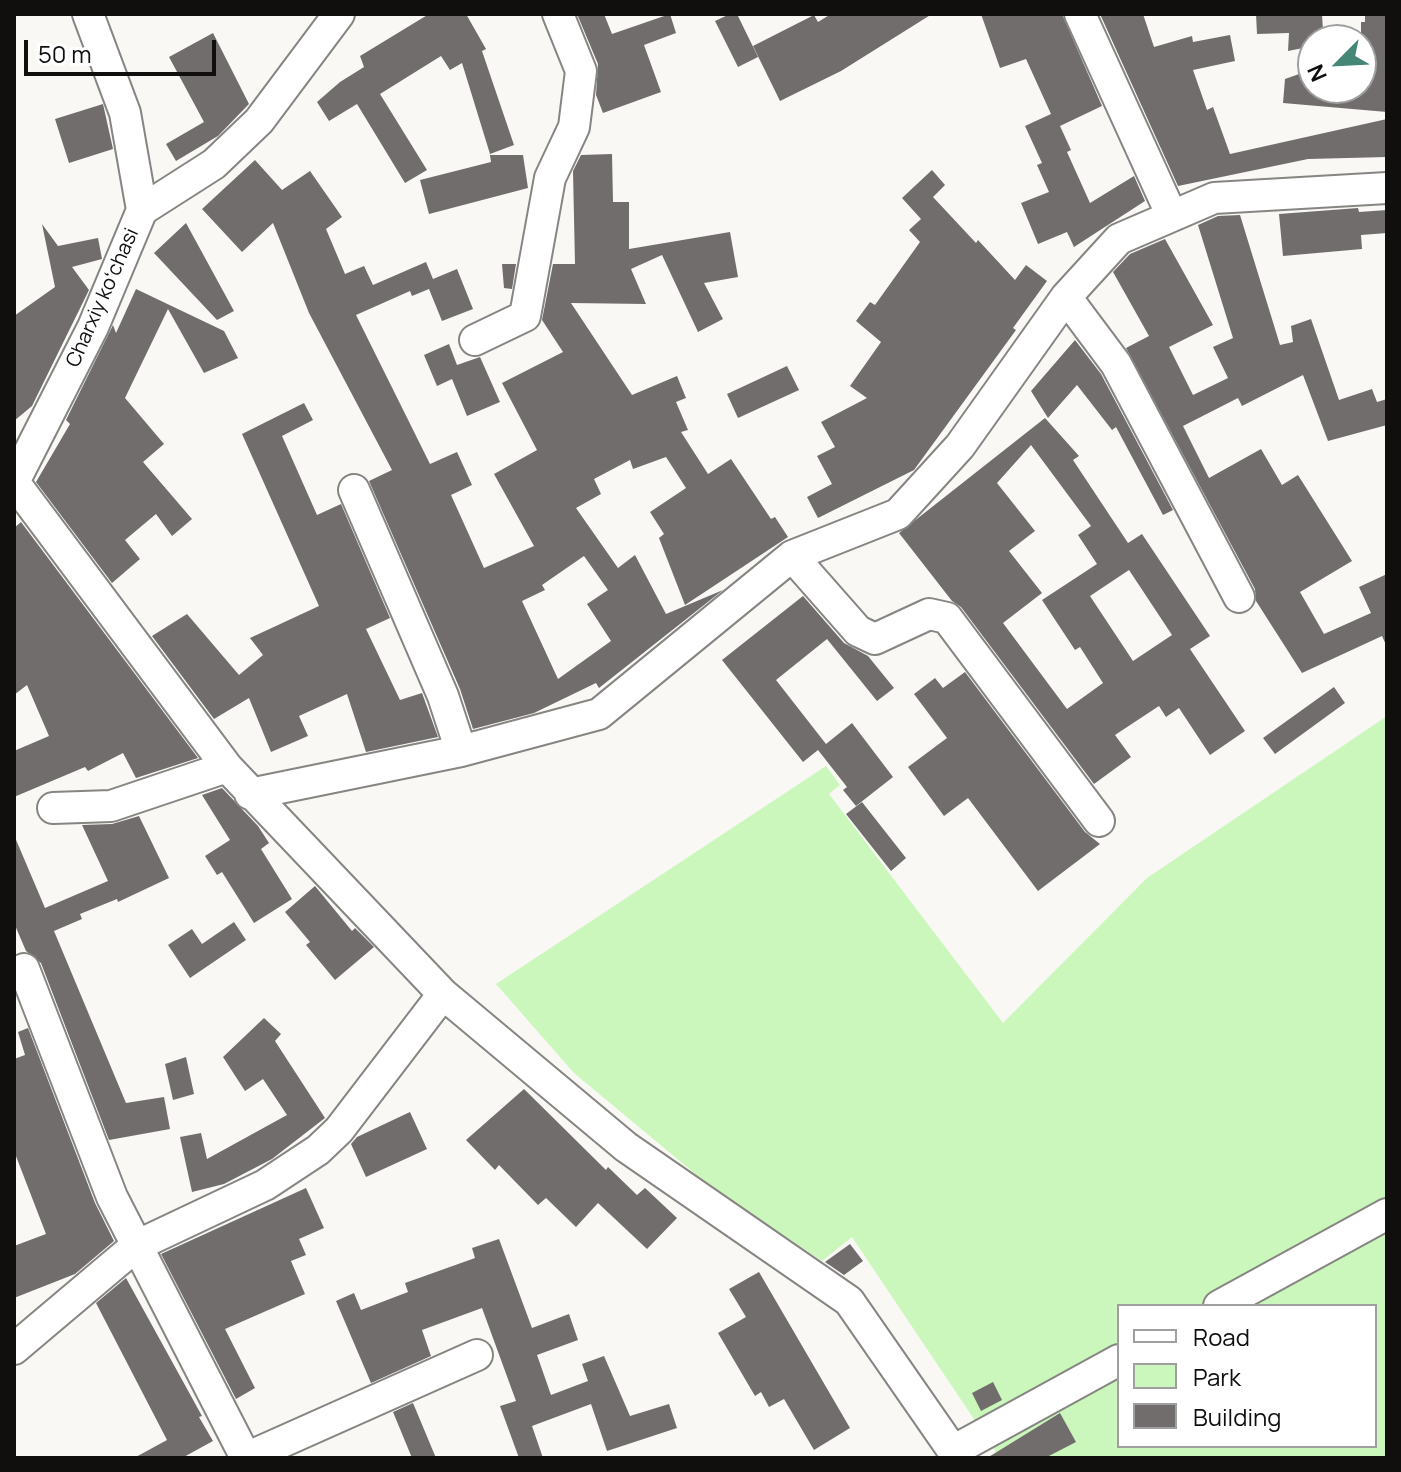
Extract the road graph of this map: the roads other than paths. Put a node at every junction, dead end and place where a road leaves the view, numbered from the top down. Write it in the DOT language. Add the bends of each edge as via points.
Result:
graph roads {
  1 [pos="88,14"];
  2 [pos="339,14"];
  3 [pos="558,14"];
  4 [pos="1080,14"];
  5 [pos="1387,188"];
  6 [pos="142,210"];
  7 [pos="1171,214"];
  8 [pos="1066,297"];
  9 [pos="475,340"];
  10 [pos="14,482"];
  11 [pos="354,490"];
  12 [pos="792,556"];
  13 [pos="1239,597"];
  14 [pos="461,751"];
  15 [pos="227,767"];
  16 [pos="250,794"];
  17 [pos="53,808"];
  18 [pos="1099,821"];
  19 [pos="24,969"];
  20 [pos="443,994"];
  21 [pos="1387,1214"];
  22 [pos="136,1246"];
  23 [pos="1223,1304"];
  24 [pos="14,1349"];
  25 [pos="477,1355"];
  26 [pos="1117,1361"];
  27 [pos="956,1454"];
  28 [pos="246,1458"];
  1 -- 6 [label="street, Charxiy koʻchasi" via="125,113"];
  2 -- 6 [label="street" via="259,121 214,164"];
  3 -- 9 [label="street" via="581,71 574,127 550,178 525,316"];
  4 -- 7 [label="street"];
  5 -- 7 [label="street" via="1214,198"];
  6 -- 10 [label="street, Charxiy koʻchasi" via="93,327"];
  7 -- 8 [label="street" via="1119,239"];
  8 -- 12 [label="street" via="960,446 898,514"];
  8 -- 13 [label="street" via="1116,364"];
  10 -- 15 [label="street"];
  11 -- 14 [label="street" via="443,696"];
  12 -- 14 [label="street" via="599,714"];
  12 -- 18 [label="street" via="858,631 875,639 929,614 947,618"];
  14 -- 16 [label="street"];
  15 -- 16 [label="street"];
  15 -- 17 [label="street" via="111,806"];
  16 -- 20 [label="street"];
  19 -- 22 [label="street"];
  20 -- 22 [label="street" via="318,1150 265,1185"];
  20 -- 27 [label="street" via="626,1147 849,1301"];
  21 -- 23 [label="street"];
  22 -- 24 [label="street"];
  22 -- 28 [label="street"];
  25 -- 28 [label="street"];
  26 -- 27 [label="street"];
}
